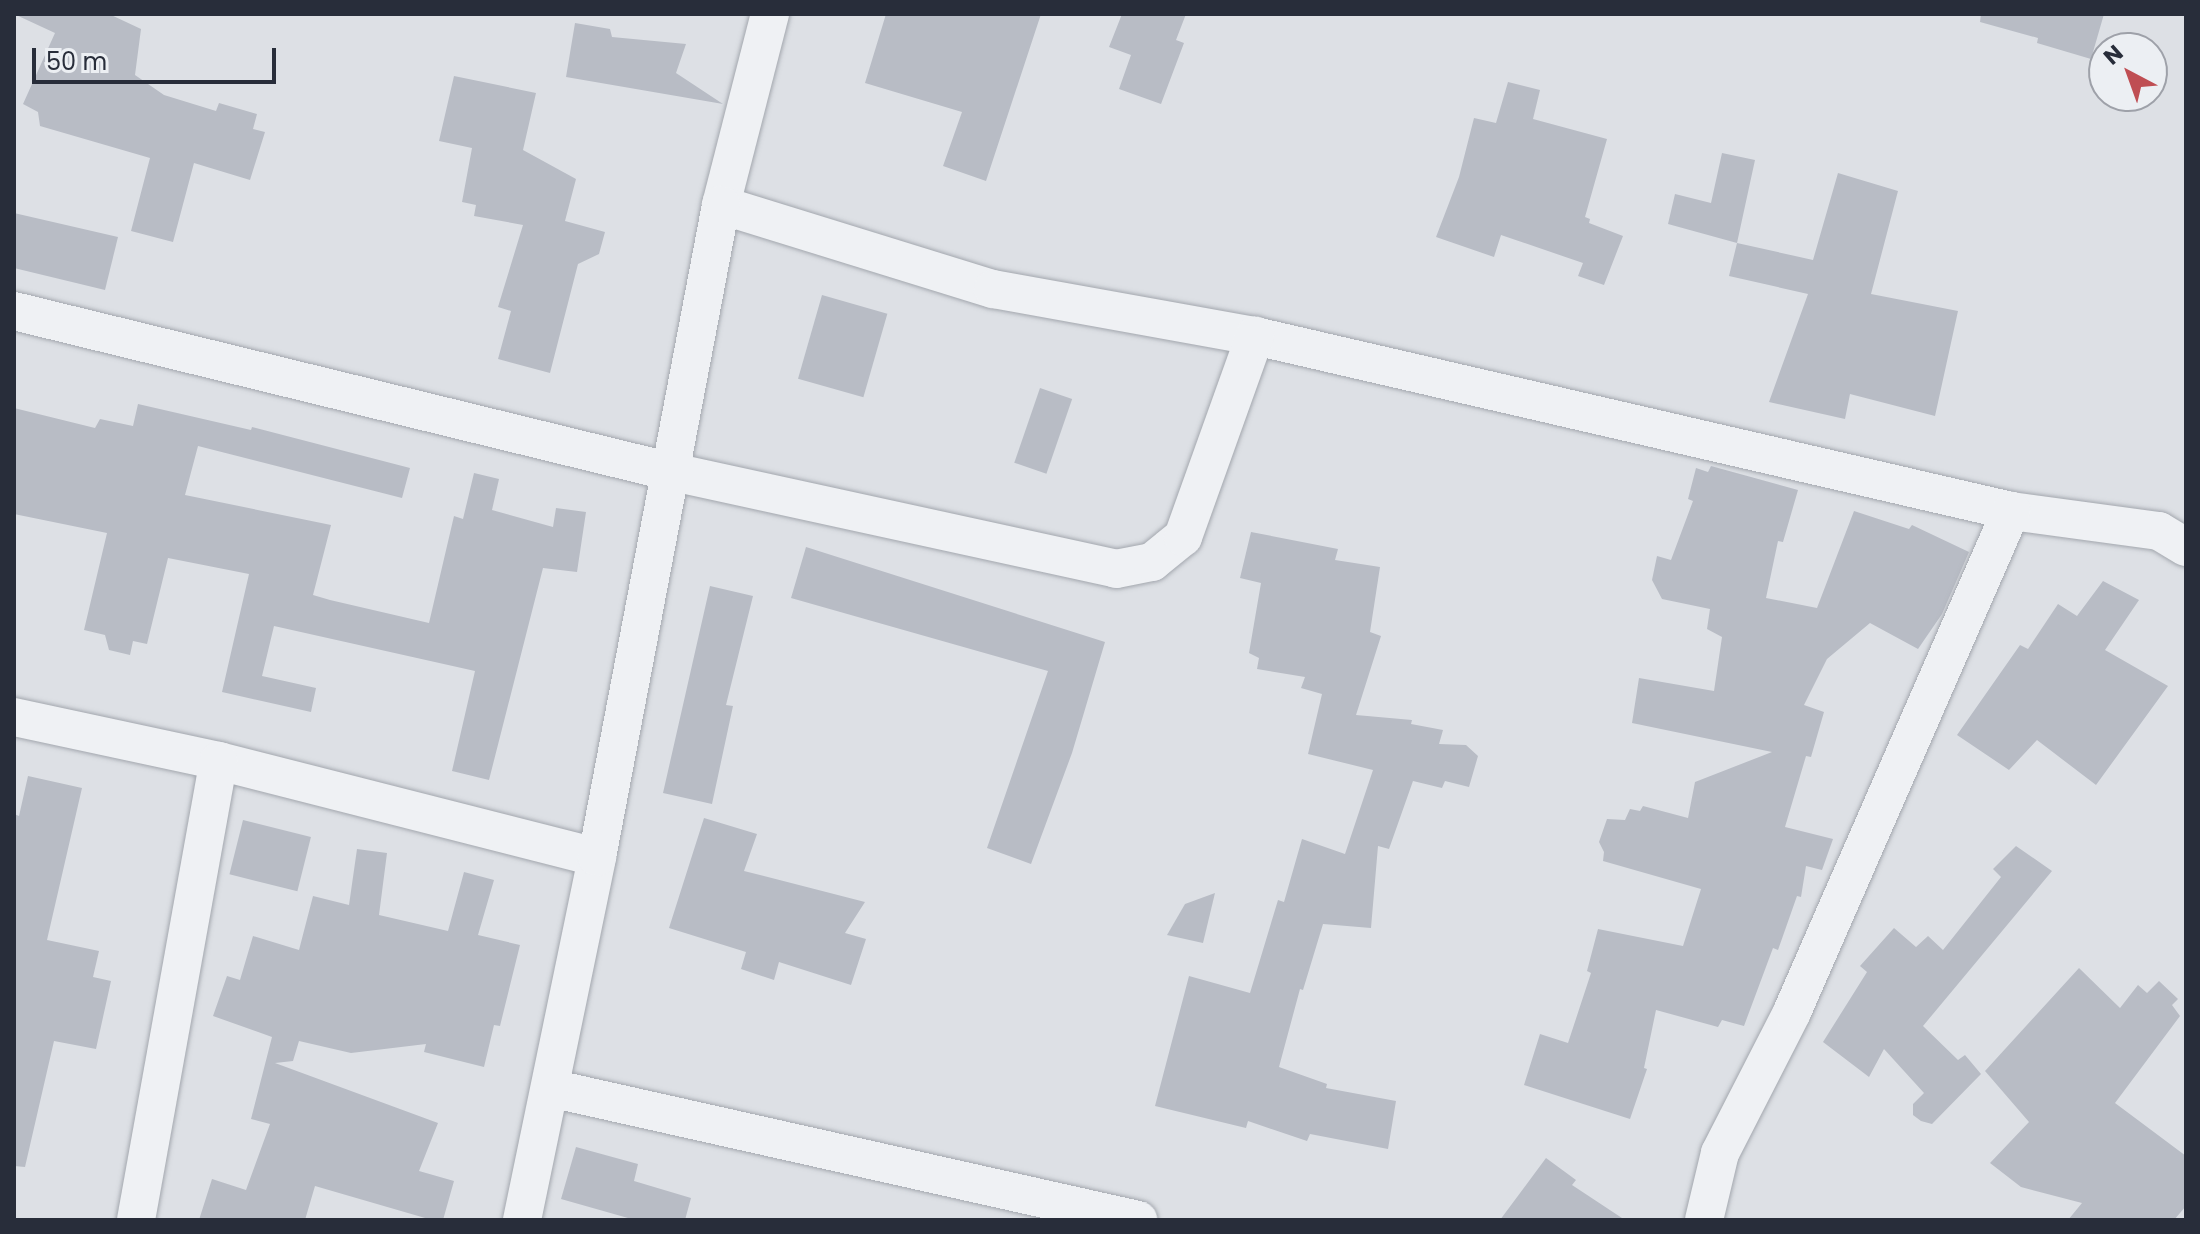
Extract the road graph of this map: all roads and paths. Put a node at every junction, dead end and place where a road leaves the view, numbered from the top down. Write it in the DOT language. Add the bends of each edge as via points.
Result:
graph roads {
  1 [pos="770,14"];
  2 [pos="721,205"];
  3 [pos="14,311"];
  4 [pos="1255,336"];
  5 [pos="668,471"];
  6 [pos="2011,511"];
  7 [pos="2186,547"];
  8 [pos="14,717"];
  9 [pos="219,761"];
  10 [pos="597,857"];
  11 [pos="550,1088"];
  12 [pos="136,1220"];
  13 [pos="522,1220"];
  14 [pos="1138,1220"];
  15 [pos="1704,1220"];
  1 -- 2 [label="street"];
  2 -- 4 [label="street" via="993,289"];
  2 -- 5 [label="street"];
  3 -- 5 [label="street"];
  4 -- 5 [label="street" via="1183,537 1152,562 1116,569"];
  4 -- 6 [label="street"];
  5 -- 10 [label="street"];
  6 -- 7 [label="street" via="2159,531"];
  6 -- 15 [label="street" via="1792,1012 1720,1153"];
  8 -- 9 [label="street"];
  9 -- 10 [label="street"];
  9 -- 12 [label="street"];
  10 -- 11 [label="street"];
  11 -- 13 [label="street"];
  11 -- 14 [label="street"];
}
